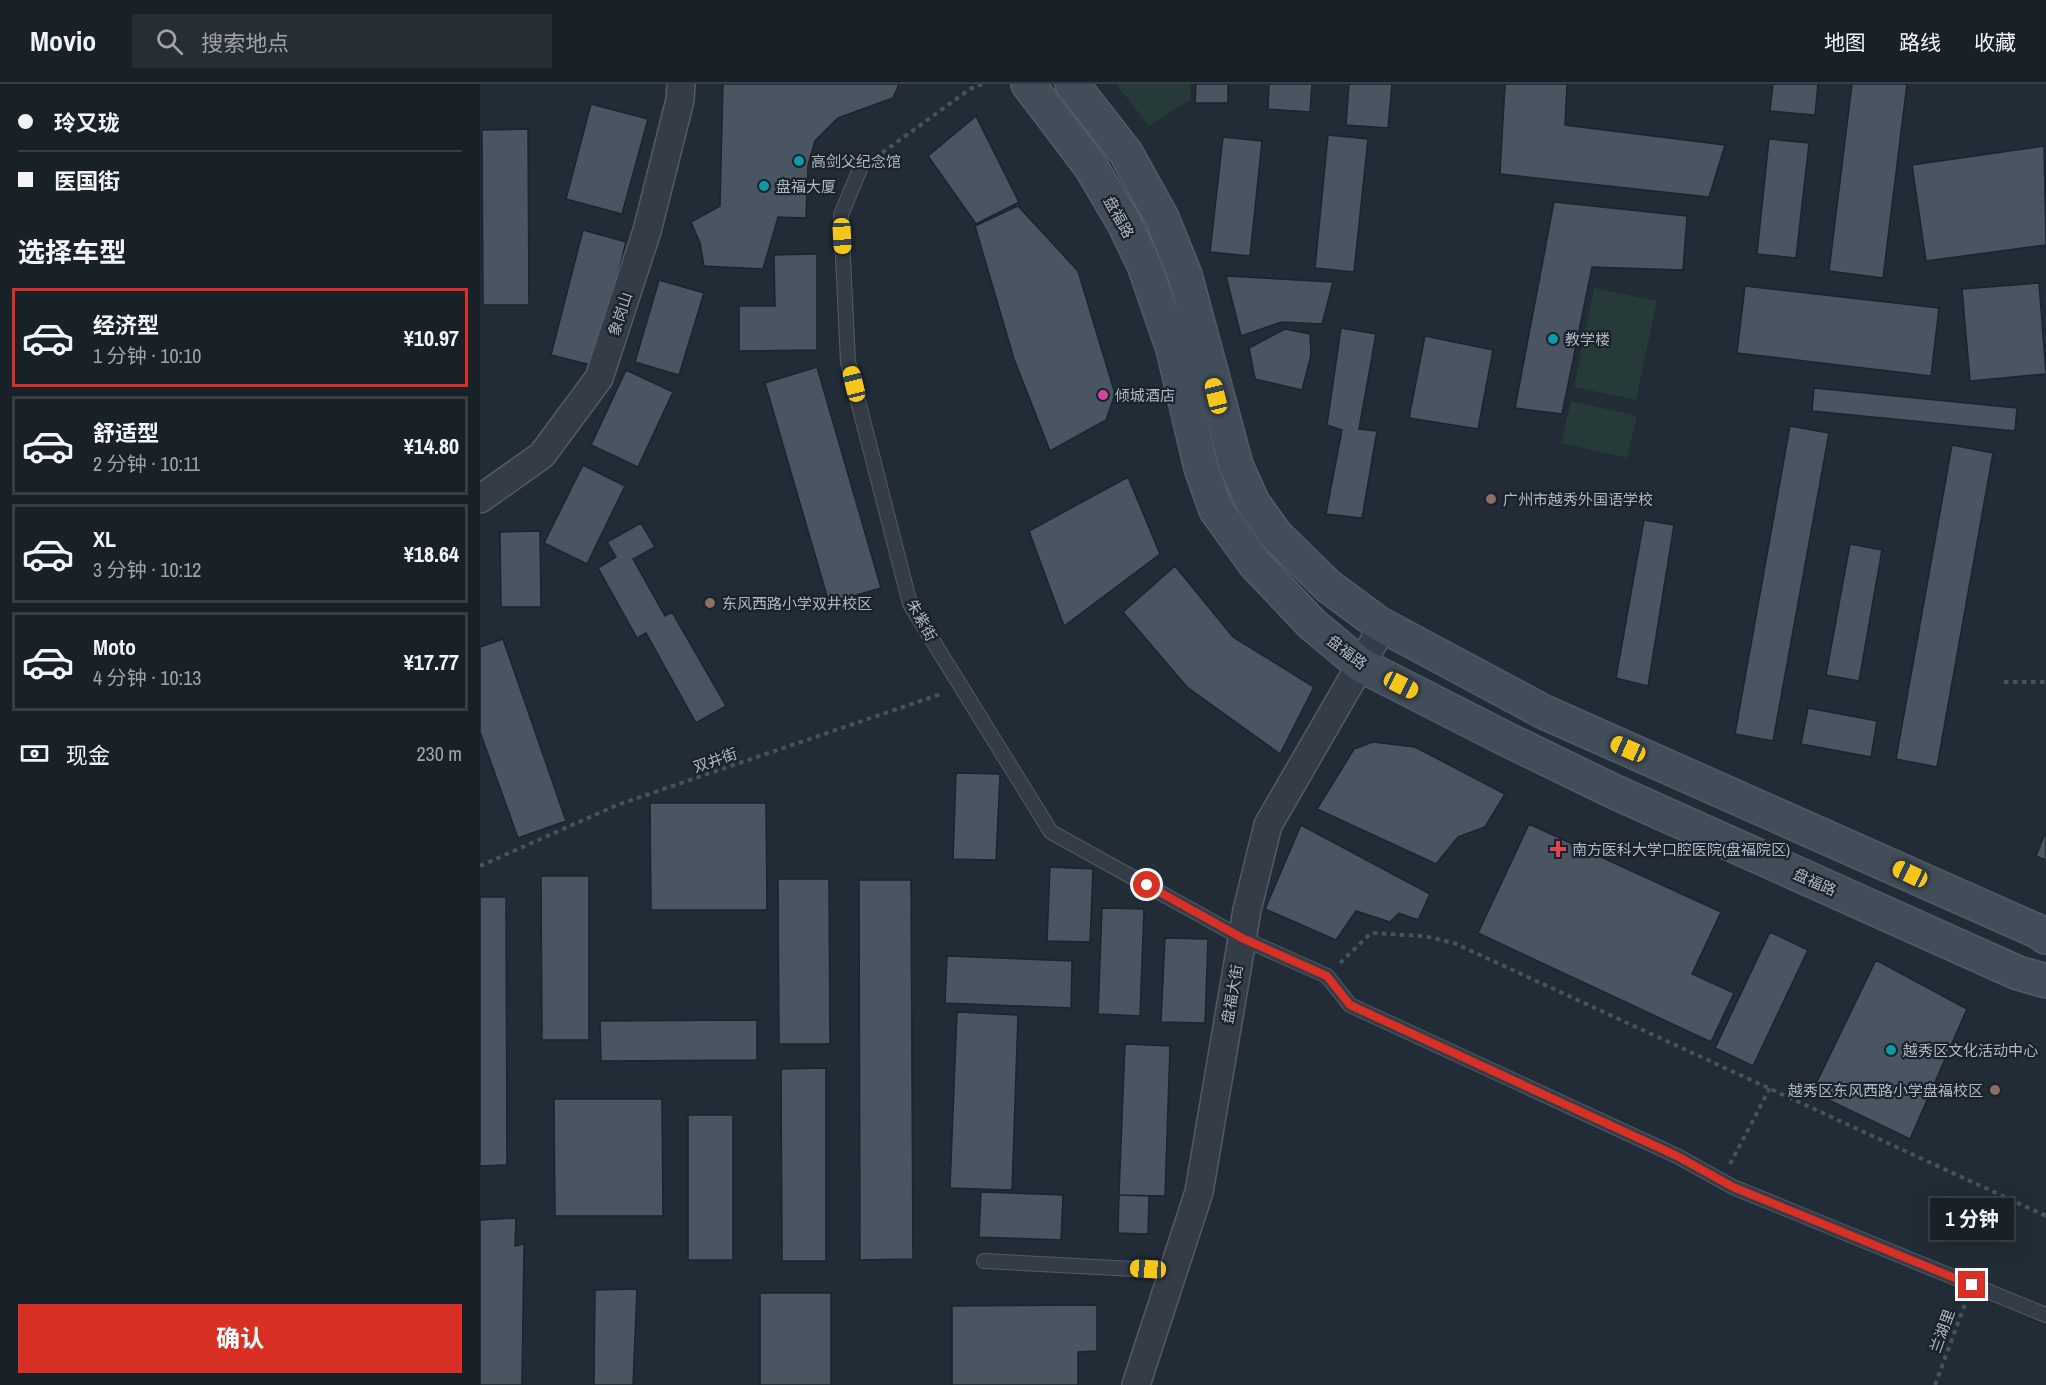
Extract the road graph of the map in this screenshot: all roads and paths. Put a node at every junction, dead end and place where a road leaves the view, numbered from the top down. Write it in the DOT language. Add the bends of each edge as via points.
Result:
graph roads {
  1 [pos="681,84"];
  2 [pos="982,84"];
  3 [pos="1028,84"];
  4 [pos="1072,84"];
  5 [pos="1089,84"];
  6 [pos="1097,116"];
  7 [pos="860,169"];
  8 [pos="480,499"];
  9 [pos="1383,626"];
  10 [pos="1361,665"];
  11 [pos="2004,682"];
  12 [pos="2046,682"];
  13 [pos="962,686"];
  14 [pos="480,866"];
  15 [pos="2043,934"];
  16 [pos="1242,938"];
  17 [pos="1327,976"];
  18 [pos="2032,977"];
  19 [pos="2046,991"];
  20 [pos="1770,1088"];
  21 [pos="1721,1181"];
  22 [pos="2046,1215"];
  23 [pos="984,1261"];
  24 [pos="1172,1271"];
  25 [pos="1972,1285"];
  26 [pos="2046,1315"];
  27 [pos="1136,1385"];
  28 [pos="1935,1385"];
  1 -- 8 [label="street, 象岗山" via="647,231 599,378 542,455"];
  2 -- 7 [label="path"];
  3 -- 10 [label="main road, 盘福路" via="1091,167 1144,265 1173,349 1216,510 1272,584"];
  4 -- 6 [label="main road"];
  5 -- 6 [label="main road"];
  6 -- 9 [label="main road" via="1126,153 1162,218 1185,275 1236,465 1253,503 1294,554 1328,586"];
  7 -- 13 [label="lane, 朱紫街" via="841,215 848,362 910,604"];
  9 -- 10 [label="street, 盘福大街"];
  9 -- 15 [label="main road" via="1544,712"];
  10 -- 16 [label="street, 盘福大街" via="1268,825"];
  10 -- 18 [label="main road, 盘福路" via="1615,792"];
  11 -- 12 [label="path"];
  13 -- 14 [label="path, 双井街" via="617,805"];
  13 -- 16 [label="lane, 朱紫街" via="1052,832"];
  16 -- 17 [label="lane, 朱紫街"];
  16 -- 24 [label="street, 盘福大街" via="1199,1192"];
  17 -- 20 [label="path" via="1371,933 1424,936 1454,943"];
  17 -- 21 [label="lane" via="1350,1005 1677,1156"];
  18 -- 19 [label="main road, 盘福路"];
  20 -- 21 [label="path"];
  20 -- 22 [label="path"];
  21 -- 25 [label="lane"];
  23 -- 24 [label="lane"];
  24 -- 27 [label="street, 盘福大街"];
  25 -- 26 [label="lane"];
  25 -- 28 [label="path, 兰湖里"];
}
